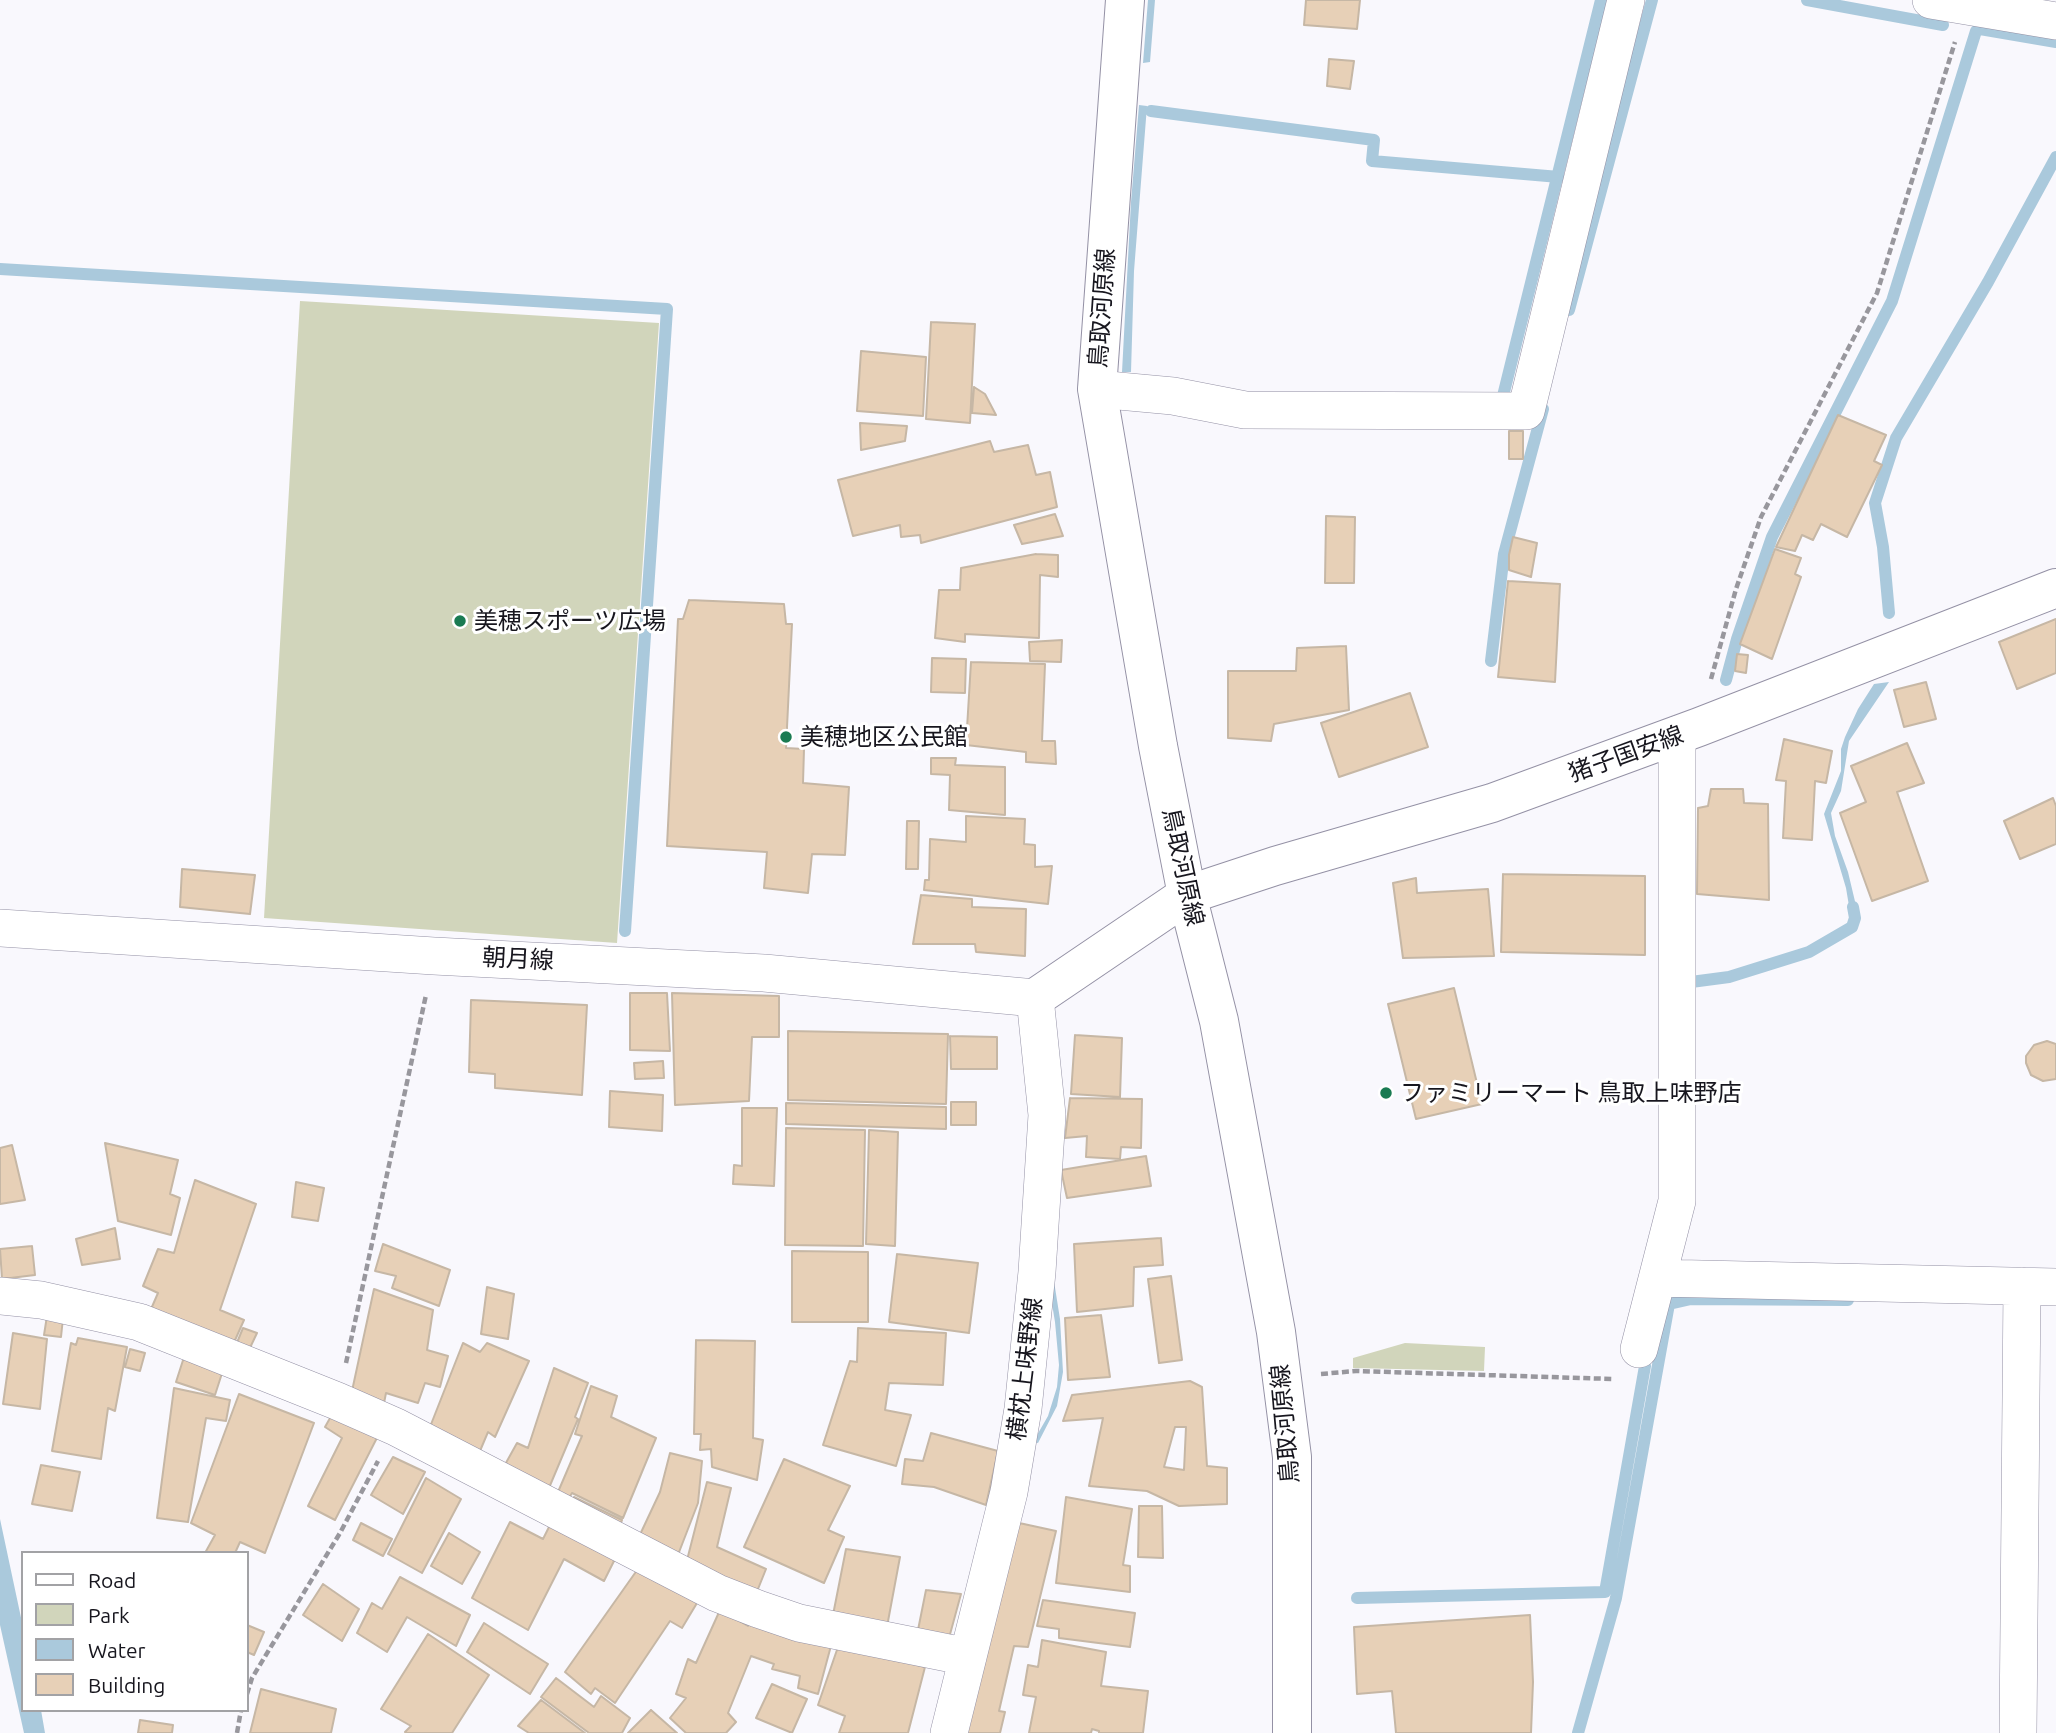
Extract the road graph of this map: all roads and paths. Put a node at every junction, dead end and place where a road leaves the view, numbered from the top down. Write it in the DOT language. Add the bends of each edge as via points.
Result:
graph roads {
  1 [pos="1125,0"];
  2 [pos="1626,0"];
  3 [pos="1931,0"];
  4 [pos="1967,6"];
  5 [pos="2056,21"];
  6 [pos="1097,389"];
  7 [pos="2056,588"];
  8 [pos="1691,730"];
  9 [pos="1187,895"];
  10 [pos="0,928"];
  11 [pos="434,956"];
  12 [pos="1035,998"];
  13 [pos="1658,1278"];
  14 [pos="2039,1287"];
  15 [pos="0,1296"];
  16 [pos="1639,1349"];
  17 [pos="1281,1377"];
  18 [pos="337,1401"];
  19 [pos="396,1427"];
  20 [pos="968,1657"];
  21 [pos="248,1692"];
  22 [pos="241,1712"];
  23 [pos="237,1733"];
  24 [pos="949,1733"];
  25 [pos="1292,1733"];
  26 [pos="2018,1733"];
  1 -- 6 [label="main road, 鳥取河原線"];
  2 -- 6 [label="street" via="1525,411 1245,410 1173,396"];
  3 -- 4 [label="street"];
  4 -- 5 [label="street"];
  4 -- 8 [label="path" via="1877,293 1761,517"];
  6 -- 9 [label="main road, 鳥取河原線"];
  7 -- 8 [label="main road, 猪子国安線"];
  8 -- 9 [label="main road, 猪子国安線" via="1492,803"];
  8 -- 13 [label="street" via="1678,1201"];
  9 -- 12 [label="main road, 猪子国安線"];
  9 -- 17 [label="main road, 鳥取河原線" via="1219,1021"];
  10 -- 11 [label="street, 朝月線"];
  11 -- 12 [label="street, 朝月線" via="764,972"];
  11 -- 18 [label="path"];
  12 -- 20 [label="street, 横枕上味野線" via="1047,1115 1037,1272 1009,1492"];
  13 -- 14 [label="street"];
  13 -- 16 [label="street"];
  14 -- 26 [label="street"];
  15 -- 18 [label="street" via="41,1300 139,1322"];
  16 -- 17 [label="path" via="1630,1376 1622,1379 1356,1371"];
  17 -- 25 [label="main road, 鳥取河原線" via="1292,1457"];
  18 -- 19 [label="street"];
  19 -- 20 [label="street" via="717,1593 799,1623"];
  19 -- 21 [label="path"];
  20 -- 24 [label="street, 横枕上味野線"];
  22 -- 23 [label="path"];
}
